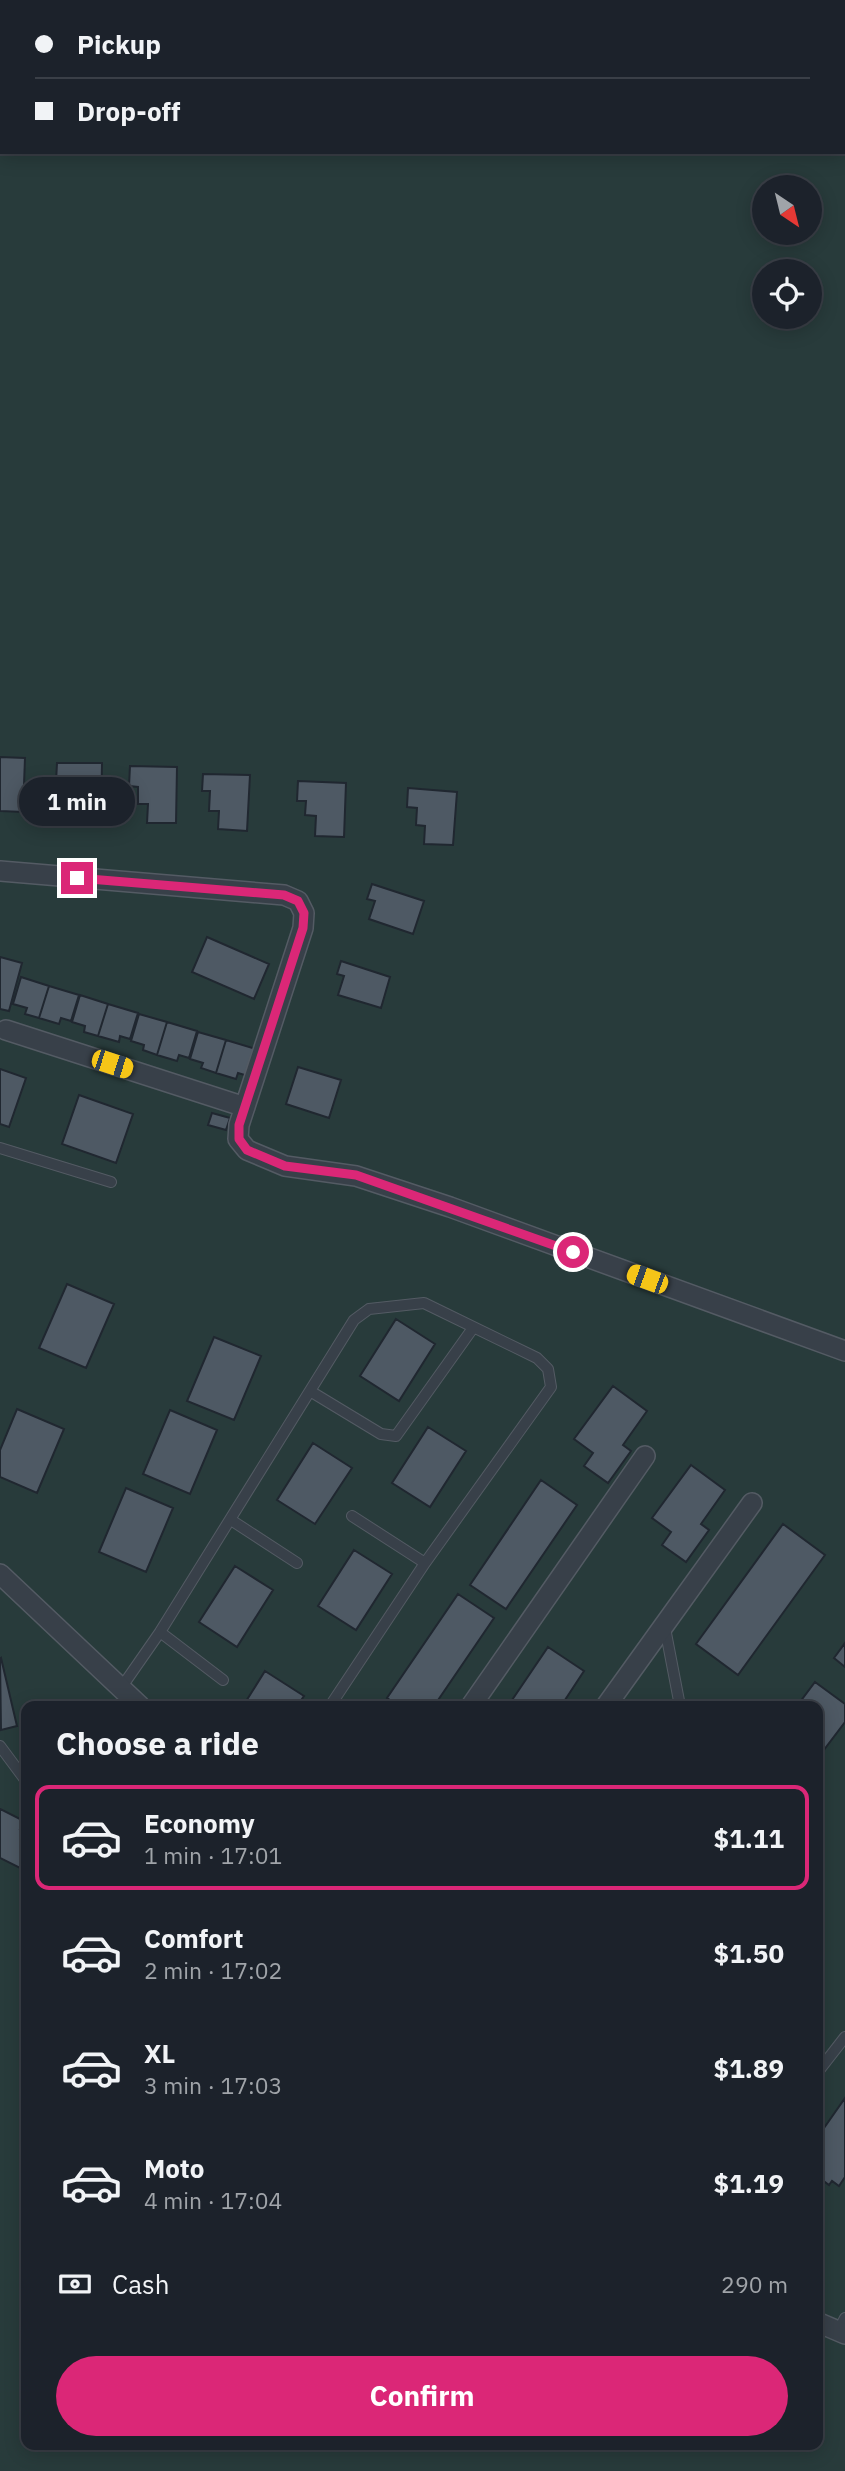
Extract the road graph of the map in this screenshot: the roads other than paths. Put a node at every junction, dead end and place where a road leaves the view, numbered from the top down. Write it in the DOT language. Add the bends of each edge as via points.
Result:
graph roads {
  1 [pos="0,871"];
  2 [pos="6,1030"];
  3 [pos="245,1107"];
  4 [pos="0,1148"];
  5 [pos="111,1182"];
  6 [pos="473,1328"];
  7 [pos="845,1351"];
  8 [pos="310,1391"];
  9 [pos="645,1456"];
  10 [pos="752,1503"];
  11 [pos="352,1516"];
  12 [pos="231,1520"];
  13 [pos="297,1563"];
  14 [pos="425,1563"];
  15 [pos="0,1574"];
  16 [pos="664,1625"];
  17 [pos="160,1632"];
  18 [pos="223,1680"];
  19 [pos="121,1688"];
  20 [pos="135,1701"];
  21 [pos="333,1701"];
  22 [pos="474,1701"];
  23 [pos="610,1701"];
  24 [pos="679,1701"];
  25 [pos="0,1746"];
  26 [pos="21,1773"];
  27 [pos="845,2036"];
  28 [pos="823,2065"];
  29 [pos="823,2323"];
  30 [pos="843,2328"];
  1 -- 3 [label="street" via="284,895 298,901 304,913 303,928"];
  2 -- 3 [label="street"];
  3 -- 7 [label="street" via="239,1139 247,1150 285,1166 356,1175"];
  4 -- 5 [label="lane"];
  6 -- 8 [label="lane" via="424,1303 369,1310 354,1320"];
  6 -- 8 [label="lane" via="396,1436 380,1434"];
  6 -- 14 [label="lane" via="537,1358 548,1369 551,1387"];
  8 -- 12 [label="lane"];
  9 -- 22 [label="street"];
  10 -- 16 [label="street"];
  11 -- 14 [label="lane"];
  12 -- 13 [label="lane"];
  12 -- 17 [label="lane"];
  14 -- 21 [label="lane"];
  15 -- 19 [label="street"];
  16 -- 23 [label="street"];
  16 -- 24 [label="lane"];
  17 -- 18 [label="lane"];
  17 -- 19 [label="lane"];
  19 -- 20 [label="street"];
  25 -- 26 [label="lane"];
  27 -- 28 [label="lane"];
  29 -- 30 [label="street"];
}
